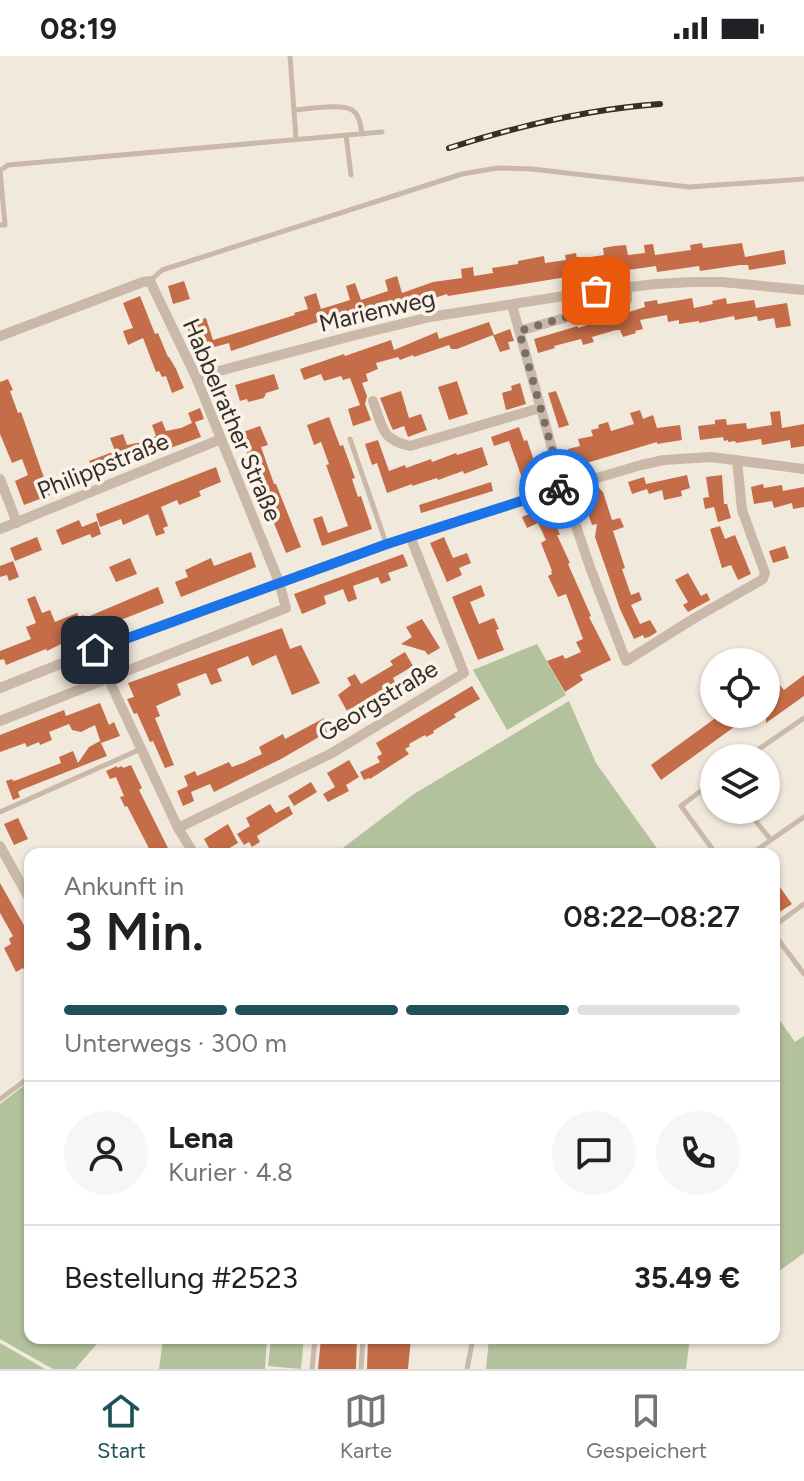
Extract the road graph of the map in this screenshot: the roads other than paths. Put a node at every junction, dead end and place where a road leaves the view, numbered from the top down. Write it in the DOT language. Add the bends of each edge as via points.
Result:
graph roads {
  1 [pos="290,56"];
  2 [pos="294,110"];
  3 [pos="382,132"];
  4 [pos="362,133"];
  5 [pos="346,135"];
  6 [pos="296,139"];
  7 [pos="0,170"];
  8 [pos="351,175"];
  9 [pos="804,179"];
  10 [pos="0,225"];
  11 [pos="146,281"];
  12 [pos="627,287"];
  13 [pos="804,290"];
  14 [pos="569,296"];
  15 [pos="512,305"];
  16 [pos="573,315"];
  17 [pos="519,331"];
  18 [pos="0,336"];
  19 [pos="196,377"];
  20 [pos="373,401"];
  21 [pos="540,408"];
  22 [pos="221,439"];
  23 [pos="350,439"];
  24 [pos="737,460"];
  25 [pos="804,469"];
  26 [pos="0,479"];
  27 [pos="563,488"];
  28 [pos="17,523"];
  29 [pos="0,529"];
  30 [pos="410,536"];
  31 [pos="387,544"];
  32 [pos="279,582"];
  33 [pos="95,650"];
  34 [pos="108,678"];
  35 [pos="0,688"];
  36 [pos="804,718"];
  37 [pos="0,721"];
  38 [pos="766,744"];
  39 [pos="141,749"];
  40 [pos="700,792"];
  41 [pos="0,812"];
  42 [pos="804,817"];
  43 [pos="758,824"];
  44 [pos="178,828"];
  45 [pos="771,840"];
  46 [pos="0,846"];
  47 [pos="190,848"];
  48 [pos="712,848"];
  49 [pos="760,848"];
  50 [pos="24,889"];
  51 [pos="804,904"];
  52 [pos="780,922"];
  53 [pos="780,942"];
  54 [pos="804,974"];
  55 [pos="24,1081"];
  56 [pos="0,1099"];
  57 [pos="314,1344"];
  58 [pos="363,1344"];
  59 [pos="472,1344"];
  60 [pos="312,1369"];
  61 [pos="361,1369"];
  62 [pos="467,1369"];
  1 -- 2 [label="lane"];
  2 -- 4 [label="lane" via="353,110"];
  2 -- 6 [label="lane"];
  3 -- 4 [label="lane"];
  4 -- 5 [label="lane"];
  5 -- 6 [label="lane"];
  5 -- 8 [label="lane"];
  6 -- 7 [label="lane" via="8,165"];
  7 -- 10 [label="lane" via="5,225"];
  9 -- 11 [label="lane" via="689,187 497,168 462,174 162,270"];
  11 -- 18 [label="street"];
  11 -- 19 [label="street, Habbelrather Straße"];
  12 -- 13 [label="street, Marienweg" via="722,282"];
  12 -- 14 [label="street, Marienweg"];
  12 -- 16 [label="street" via="627,300"];
  14 -- 15 [label="street, Marienweg"];
  14 -- 16 [label="street"];
  15 -- 17 [label="street"];
  15 -- 19 [label="street, Marienweg" via="430,317"];
  16 -- 17 [label="street"];
  17 -- 21 [label="street"];
  19 -- 22 [label="street, Habbelrather Straße"];
  20 -- 21 [label="street" via="385,434 410,446"];
  21 -- 27 [label="street"];
  22 -- 28 [label="street, Philippstraße"];
  22 -- 32 [label="street, Habbelrather Straße"];
  23 -- 31 [label="lane"];
  24 -- 25 [label="street"];
  24 -- 27 [label="street" via="664,460"];
  24 -- 27 [label="street" via="742,510 763,579 626,661"];
  26 -- 28 [label="street"];
  27 -- 30 [label="street"];
  28 -- 29 [label="street, Philippstraße"];
  30 -- 31 [label="street"];
  30 -- 44 [label="street, Georgstraße" via="464,673 332,753"];
  31 -- 32 [label="street"];
  32 -- 33 [label="street"];
  32 -- 34 [label="street" via="286,608"];
  33 -- 34 [label="street"];
  33 -- 35 [label="street"];
  34 -- 37 [label="street"];
  34 -- 39 [label="street"];
  36 -- 38 [label="lane"];
  39 -- 41 [label="lane"];
  39 -- 44 [label="street"];
  40 -- 48 [label="lane" via="681,806"];
  42 -- 45 [label="lane"];
  43 -- 45 [label="lane"];
  44 -- 47 [label="street"];
  45 -- 49 [label="lane"];
  46 -- 50 [label="street"];
  51 -- 52 [label="lane"];
  53 -- 54 [label="lane"];
  55 -- 56 [label="lane"];
  57 -- 60 [label="lane"];
  58 -- 61 [label="lane"];
  59 -- 62 [label="lane"];
}
